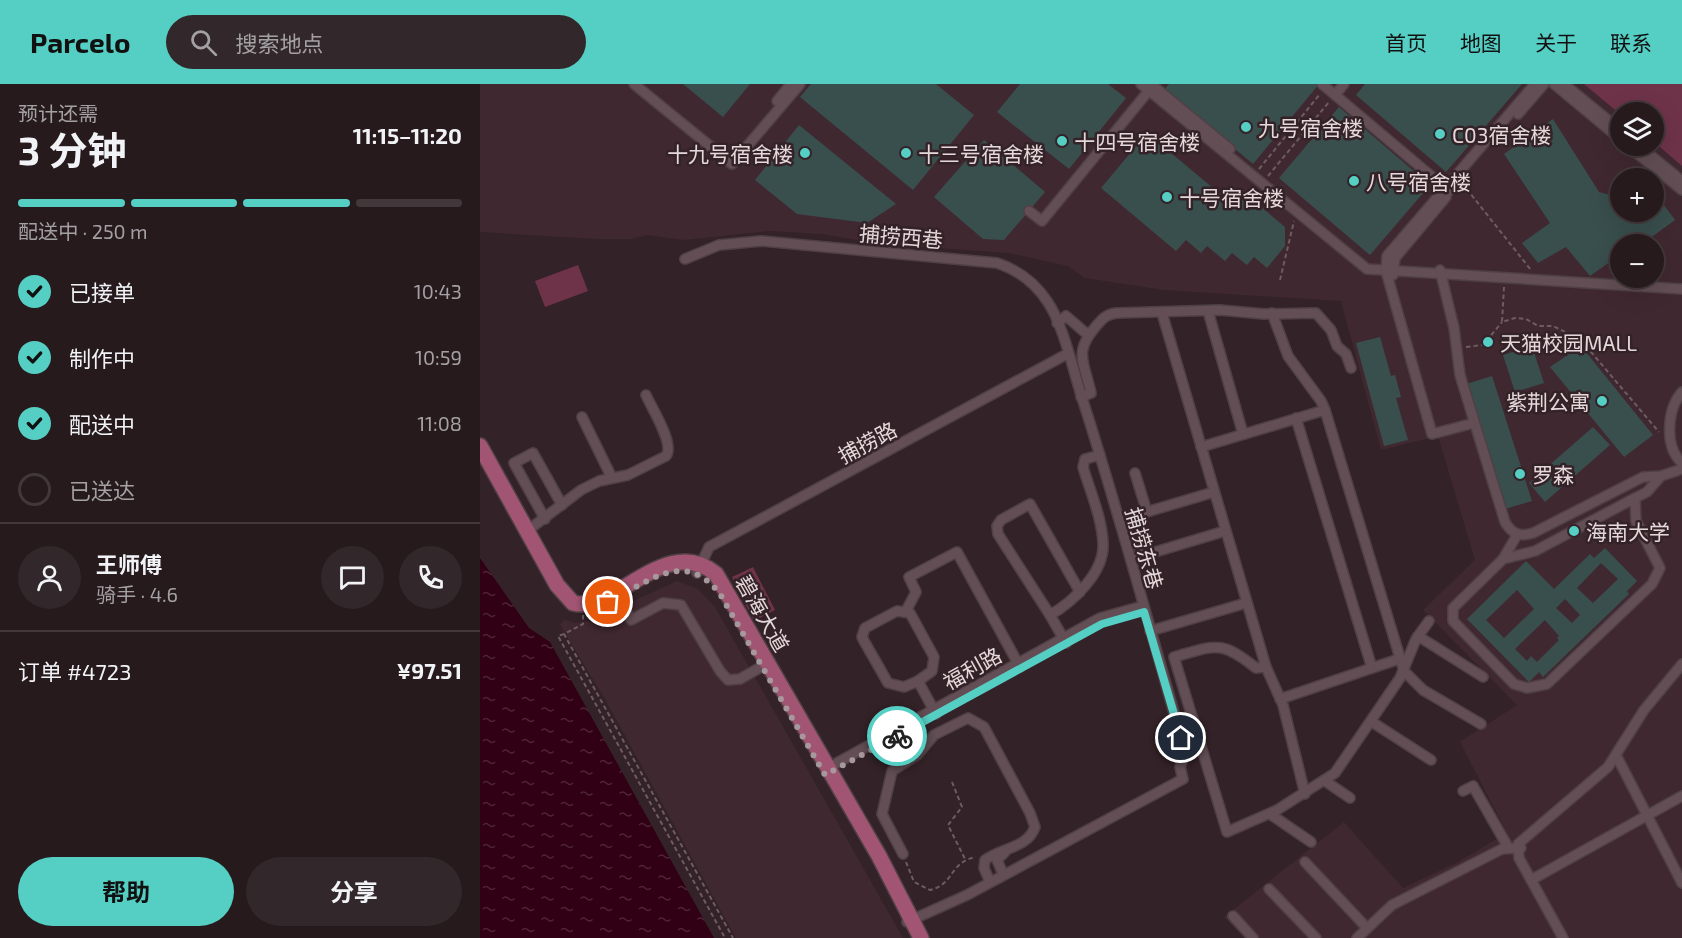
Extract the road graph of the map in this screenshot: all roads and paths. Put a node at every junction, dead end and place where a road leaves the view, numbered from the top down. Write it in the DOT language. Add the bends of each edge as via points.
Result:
graph roads {
  1 [pos="634,84"];
  2 [pos="641,84"];
  3 [pos="791,84"];
  4 [pos="800,84"];
  5 [pos="1344,84"];
  6 [pos="1536,84"];
  7 [pos="1544,84"];
  8 [pos="1554,84"];
  9 [pos="1564,84"];
  10 [pos="1325,85"];
  11 [pos="1149,86"];
  12 [pos="1335,95"];
  13 [pos="1610,122"];
  14 [pos="1610,131"];
  15 [pos="1640,156"];
  16 [pos="1651,156"];
  17 [pos="731,159"];
  18 [pos="1255,174"];
  19 [pos="1458,178"];
  20 [pos="1264,181"];
  21 [pos="1682,181"];
  22 [pos="1448,190"];
  23 [pos="1682,190"];
  24 [pos="1029,211"];
  25 [pos="1296,211"];
  26 [pos="685,259"];
  27 [pos="1390,269"];
  28 [pos="1440,272"];
  29 [pos="1538,278"];
  30 [pos="1504,279"];
  31 [pos="1280,280"];
  32 [pos="1682,285"];
  33 [pos="1682,290"];
  34 [pos="1208,310"];
  35 [pos="1162,313"];
  36 [pos="1272,314"];
  37 [pos="1502,322"];
  38 [pos="1057,323"];
  39 [pos="1088,335"];
  40 [pos="1457,346"];
  41 [pos="1067,354"];
  42 [pos="1351,368"];
  43 [pos="1682,392"];
  44 [pos="646,395"];
  45 [pos="1081,397"];
  46 [pos="1325,410"];
  47 [pos="582,417"];
  48 [pos="1296,418"];
  49 [pos="1474,423"];
  50 [pos="1659,432"];
  51 [pos="1243,434"];
  52 [pos="480,446"];
  53 [pos="1202,447"];
  54 [pos="1100,455"];
  55 [pos="480,460"];
  56 [pos="1682,463"];
  57 [pos="1682,469"];
  58 [pos="1136,473"];
  59 [pos="1661,476"];
  60 [pos="612,478"];
  61 [pos="1214,492"];
  62 [pos="1635,498"];
  63 [pos="562,505"];
  64 [pos="1147,512"];
  65 [pos="545,519"];
  66 [pos="527,531"];
  67 [pos="1225,531"];
  68 [pos="1517,535"];
  69 [pos="1141,556"];
  70 [pos="1130,559"];
  71 [pos="1503,559"];
  72 [pos="699,569"];
  73 [pos="1080,592"];
  74 [pos="619,596"];
  75 [pos="1246,603"];
  76 [pos="1144,609"];
  77 [pos="906,611"];
  78 [pos="582,612"];
  79 [pos="1050,615"];
  80 [pos="1429,621"];
  81 [pos="1150,631"];
  82 [pos="567,633"];
  83 [pos="1418,636"];
  84 [pos="1064,641"];
  85 [pos="1399,659"];
  86 [pos="1175,660"];
  87 [pos="1159,664"];
  88 [pos="1682,664"];
  89 [pos="1019,666"];
  90 [pos="761,667"];
  91 [pos="1266,667"];
  92 [pos="1372,668"];
  93 [pos="1404,671"];
  94 [pos="1682,671"];
  95 [pos="1483,677"];
  96 [pos="918,681"];
  97 [pos="1280,699"];
  98 [pos="934,712"];
  99 [pos="1372,722"];
  100 [pos="1481,724"];
  101 [pos="1619,756"];
  102 [pos="1431,760"];
  103 [pos="826,771"];
  104 [pos="1325,781"];
  105 [pos="952,782"];
  106 [pos="1463,791"];
  107 [pos="1305,794"];
  108 [pos="1682,796"];
  109 [pos="1350,798"];
  110 [pos="1270,813"];
  111 [pos="1649,815"];
  112 [pos="1311,842"];
  113 [pos="1012,847"];
  114 [pos="1515,848"];
  115 [pos="903,854"];
  116 [pos="966,861"];
  117 [pos="984,861"];
  118 [pos="1305,862"];
  119 [pos="1003,874"];
  120 [pos="1682,874"];
  121 [pos="1533,879"];
  122 [pos="990,882"];
  123 [pos="1682,883"];
  124 [pos="1269,889"];
  125 [pos="1233,916"];
  126 [pos="910,921"];
  127 [pos="1367,928"];
  128 [pos="725,938"];
  129 [pos="733,938"];
  130 [pos="913,938"];
  131 [pos="921,938"];
  132 [pos="1253,938"];
  133 [pos="1316,938"];
  134 [pos="1357,938"];
  135 [pos="1565,938"];
  1 -- 17 [label="street"];
  2 -- 17 [label="street"];
  3 -- 17 [label="street"];
  4 -- 17 [label="street"];
  5 -- 12 [label="street"];
  6 -- 19 [label="street"];
  7 -- 19 [label="street"];
  8 -- 14 [label="street"];
  9 -- 13 [label="street"];
  10 -- 12 [label="street"];
  10 -- 18 [label="path"];
  11 -- 18 [label="street"];
  11 -- 24 [label="street" via="1040,220"];
  12 -- 20 [label="path"];
  12 -- 22 [label="street"];
  15 -- 23 [label="street"];
  16 -- 21 [label="street"];
  18 -- 20 [label="street"];
  19 -- 22 [label="street"];
  19 -- 29 [label="path"];
  20 -- 25 [label="street"];
  20 -- 27 [label="street" via="1371,264"];
  22 -- 27 [label="street"];
  25 -- 27 [label="street" via="1367,269"];
  25 -- 31 [label="path"];
  26 -- 38 [label="street, 捕捞西巷" via="718,245 761,241 997,263 1029,280 1047,301"];
  27 -- 28 [label="street"];
  27 -- 49 [label="street" via="1432,434"];
  28 -- 29 [label="street"];
  28 -- 30 [label="street"];
  28 -- 40 [label="street"];
  29 -- 30 [label="street"];
  29 -- 32 [label="street"];
  29 -- 33 [label="street"];
  30 -- 37 [label="path"];
  34 -- 35 [label="street"];
  34 -- 36 [label="street"];
  34 -- 51 [label="street"];
  35 -- 39 [label="street" via="1110,314"];
  35 -- 53 [label="street"];
  36 -- 42 [label="street" via="1316,313 1332,330"];
  36 -- 46 [label="street" via="1288,356"];
  37 -- 40 [label="path" via="1483,345"];
  37 -- 50 [label="path" via="1522,318 1538,326 1553,326 1580,339"];
  38 -- 39 [label="street" via="1066,316"];
  38 -- 41 [label="street, 捕捞西巷"];
  39 -- 45 [label="street" via="1081,347 1091,393"];
  40 -- 49 [label="street" via="1460,375"];
  41 -- 45 [label="street, 捕捞东巷"];
  41 -- 72 [label="street, 捕捞路" via="709,547"];
  43 -- 56 [label="street" via="1671,413 1670,428 1671,444"];
  44 -- 60 [label="street" via="667,439 669,452 628,475"];
  45 -- 54 [label="street, 捕捞东巷"];
  46 -- 48 [label="street"];
  46 -- 85 [label="street"];
  47 -- 60 [label="street"];
  48 -- 51 [label="street"];
  48 -- 92 [label="street"];
  49 -- 68 [label="street" via="1505,522"];
  51 -- 53 [label="street"];
  52 -- 66 [label="main road"];
  53 -- 61 [label="street"];
  54 -- 70 [label="street, 捕捞东巷"];
  54 -- 73 [label="street" via="1085,459 1083,467 1103,553"];
  55 -- 78 [label="main road" via="561,604 572,612"];
  57 -- 59 [label="street"];
  58 -- 64 [label="street"];
  59 -- 62 [label="street" via="1647,492"];
  59 -- 68 [label="street" via="1643,477 1533,533"];
  60 -- 63 [label="street" via="581,490"];
  61 -- 64 [label="street"];
  61 -- 67 [label="street"];
  62 -- 71 [label="street" via="1535,551"];
  62 -- 71 [label="street" via="1636,521 1658,560 1658,575 1646,593 1547,684 1527,688 1514,684 1451,616 1453,608"];
  63 -- 65 [label="street"];
  63 -- 65 [label="street" via="533,453 514,463"];
  64 -- 69 [label="street" via="1133,516"];
  65 -- 66 [label="street"];
  66 -- 72 [label="main road" via="564,596 578,605 672,564 684,561"];
  67 -- 69 [label="street"];
  67 -- 75 [label="street"];
  68 -- 71 [label="street"];
  69 -- 70 [label="street"];
  70 -- 76 [label="street, 捕捞东巷"];
  72 -- 74 [label="main road" via="670,571"];
  72 -- 90 [label="main road, 碧海大道" via="720,594"];
  72 -- 103 [label="main road, 碧海大道" via="716,574"];
  73 -- 79 [label="street"];
  73 -- 79 [label="street" via="1030,504 1001,520 998,534"];
  74 -- 78 [label="main road"];
  74 -- 90 [label="street" via="634,624 663,603 676,603 686,610 723,676 735,681"];
  75 -- 81 [label="street"];
  75 -- 91 [label="street"];
  76 -- 81 [label="street, 捕捞东巷"];
  76 -- 84 [label="street, 福利路" via="1100,618"];
  77 -- 89 [label="street" via="916,592 909,577 957,552"];
  77 -- 96 [label="street" via="936,663 933,671"];
  77 -- 96 [label="street" via="892,613 865,628 862,637 888,683 904,687"];
  78 -- 82 [label="path" via="583,624"];
  79 -- 84 [label="street"];
  80 -- 83 [label="street"];
  81 -- 87 [label="street, 捕捞东巷"];
  82 -- 128 [label="path" via="558,636"];
  82 -- 129 [label="path" via="564,634"];
  83 -- 93 [label="street"];
  83 -- 95 [label="street"];
  84 -- 89 [label="street, 福利路"];
  85 -- 92 [label="street"];
  85 -- 93 [label="street"];
  86 -- 87 [label="street"];
  86 -- 91 [label="street" via="1174,657 1220,646 1256,668"];
  86 -- 110 [label="street" via="1227,832"];
  87 -- 119 [label="street, 捕捞东巷" via="1185,754 1180,766 1183,779"];
  88 -- 101 [label="street" via="1644,710"];
  89 -- 98 [label="street, 福利路"];
  90 -- 103 [label="main road, 碧海大道"];
  91 -- 97 [label="street"];
  92 -- 97 [label="street"];
  93 -- 99 [label="street"];
  93 -- 100 [label="street" via="1423,690"];
  94 -- 101 [label="street"];
  96 -- 98 [label="street"];
  97 -- 107 [label="street"];
  98 -- 103 [label="street, 福利路"];
  99 -- 102 [label="street"];
  99 -- 104 [label="street" via="1346,761"];
  101 -- 111 [label="street"];
  101 -- 114 [label="street"];
  103 -- 126 [label="main road, 碧海大道"];
  104 -- 107 [label="street"];
  104 -- 109 [label="street"];
  105 -- 116 [label="path" via="962,807 948,825"];
  106 -- 114 [label="street" via="1473,786"];
  107 -- 110 [label="street"];
  108 -- 111 [label="street"];
  110 -- 112 [label="street"];
  111 -- 120 [label="street"];
  111 -- 121 [label="street"];
  111 -- 123 [label="street"];
  113 -- 115 [label="street" via="1032,833 1033,820 984,727 968,718 934,735 917,755 892,771 882,814"];
  113 -- 117 [label="street" via="1005,847"];
  113 -- 119 [label="street" via="998,857"];
  114 -- 121 [label="street"];
  114 -- 127 [label="street" via="1392,905"];
  115 -- 116 [label="path" via="914,882 926,890 948,881 954,868"];
  116 -- 117 [label="path" via="975,857"];
  117 -- 122 [label="street"];
  118 -- 127 [label="street"];
  119 -- 122 [label="street"];
  121 -- 135 [label="street"];
  122 -- 126 [label="street"];
  124 -- 133 [label="street"];
  125 -- 132 [label="street"];
  126 -- 130 [label="main road, 碧海大道"];
  126 -- 131 [label="main road, 碧海大道"];
  127 -- 134 [label="street"];
}
